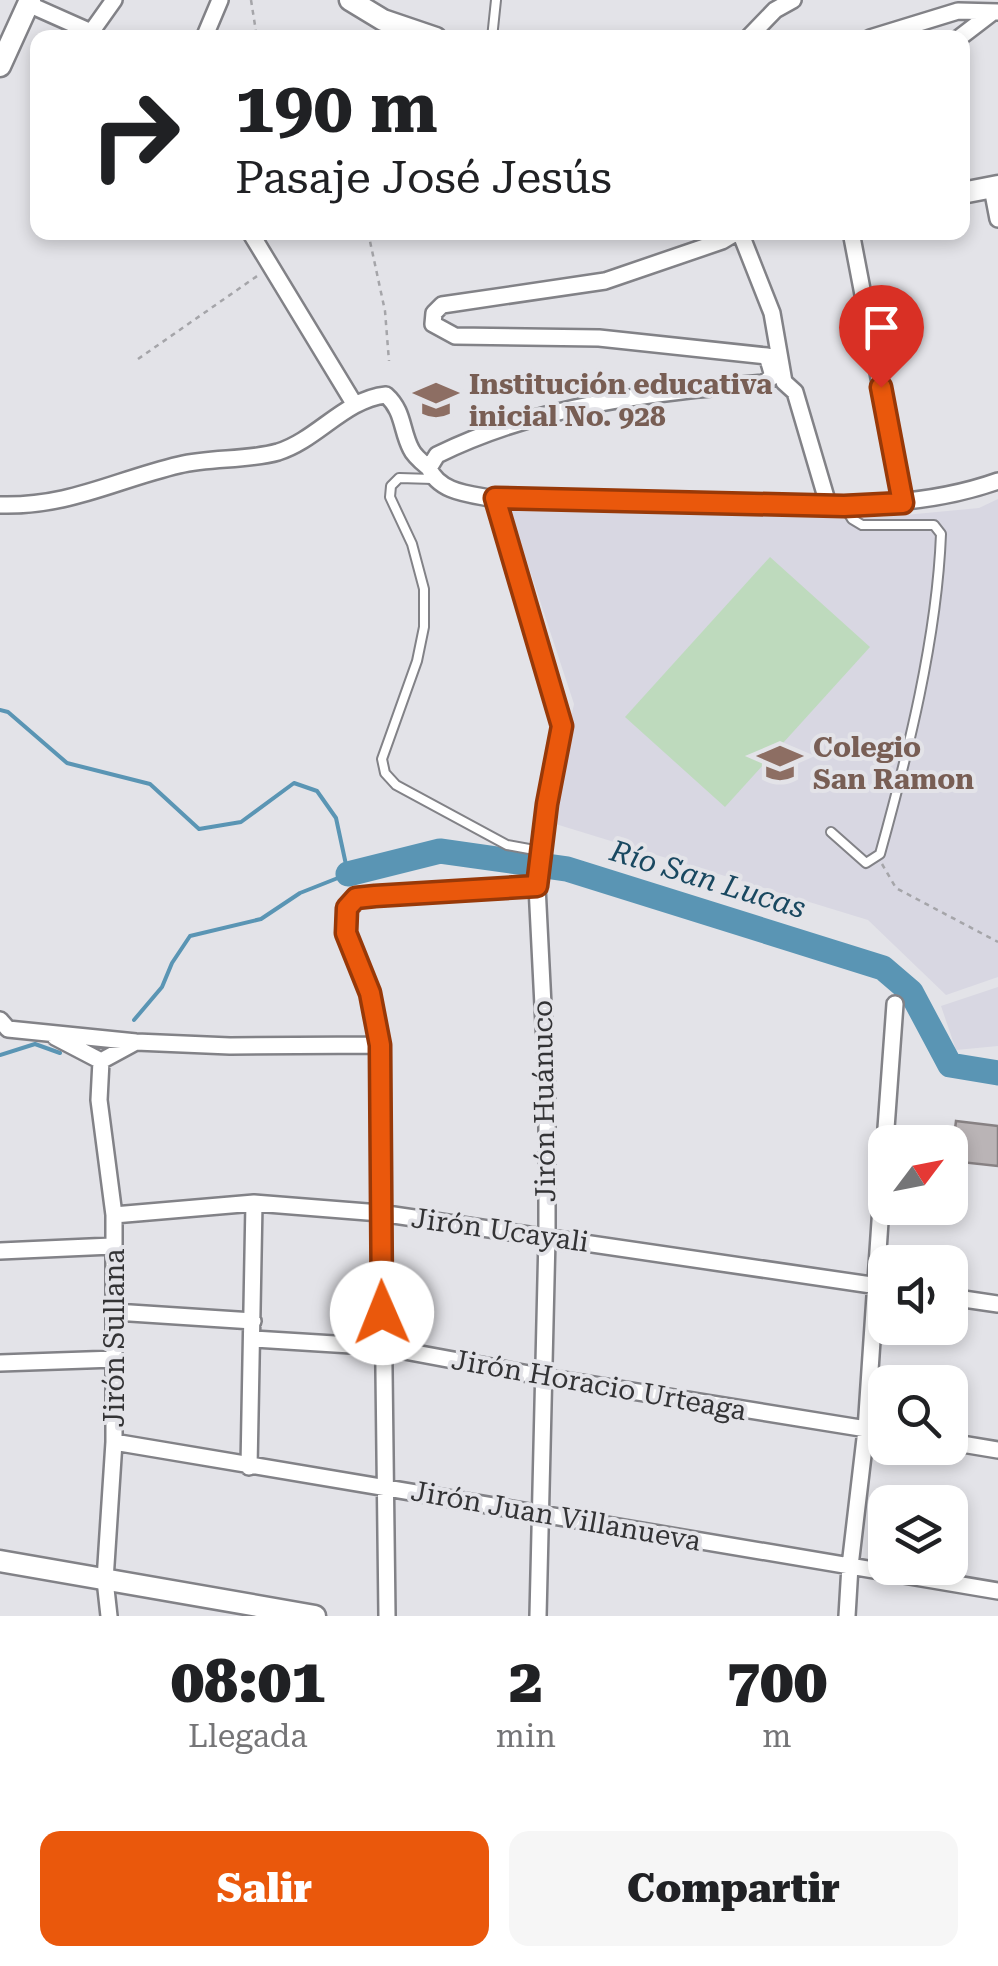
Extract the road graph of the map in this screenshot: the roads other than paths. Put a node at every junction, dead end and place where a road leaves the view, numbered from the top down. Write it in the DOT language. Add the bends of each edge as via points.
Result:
graph roads {
  1 [pos="114,0"];
  2 [pos="220,0"];
  3 [pos="350,0"];
  4 [pos="496,0"];
  5 [pos="793,0"];
  6 [pos="29,2"];
  7 [pos="995,12"];
  8 [pos="80,30"];
  9 [pos="93,30"];
  10 [pos="207,30"];
  11 [pos="412,30"];
  12 [pos="493,30"];
  13 [pos="756,30"];
  14 [pos="896,30"];
  15 [pos="970,30"];
  16 [pos="0,66"];
  17 [pos="995,187"];
  18 [pos="970,191"];
  19 [pos="998,219"];
  20 [pos="255,240"];
  21 [pos="724,240"];
  22 [pos="741,240"];
  23 [pos="853,240"];
  24 [pos="778,379"];
  25 [pos="355,406"];
  26 [pos="431,473"];
  27 [pos="998,481"];
  28 [pos="495,498"];
  29 [pos="903,503"];
  30 [pos="0,505"];
  31 [pos="836,505"];
  32 [pos="832,832"];
  33 [pos="540,854"];
  34 [pos="538,881"];
  35 [pos="894,1004"];
  36 [pos="3,1027"];
  37 [pos="48,1034"];
  38 [pos="136,1042"];
  39 [pos="380,1045"];
  40 [pos="101,1060"];
  41 [pos="886,1125"];
  42 [pos="254,1203"];
  43 [pos="380,1213"];
  44 [pos="114,1215"];
  45 [pos="547,1238"];
  46 [pos="112,1246"];
  47 [pos="0,1251"];
  48 [pos="868,1284"];
  49 [pos="968,1300"];
  50 [pos="998,1304"];
  51 [pos="115,1312"];
  52 [pos="253,1322"];
  53 [pos="253,1339"];
  54 [pos="874,1345"];
  55 [pos="383,1347"];
  56 [pos="115,1359"];
  57 [pos="0,1363"];
  58 [pos="545,1377"];
  59 [pos="866,1430"];
  60 [pos="114,1442"];
  61 [pos="968,1445"];
  62 [pos="998,1450"];
  63 [pos="249,1467"];
  64 [pos="386,1487"];
  65 [pos="541,1514"];
  66 [pos="0,1562"];
  67 [pos="850,1566"];
  68 [pos="105,1580"];
  69 [pos="998,1590"];
  70 [pos="250,1610"];
  71 [pos="109,1616"];
  72 [pos="315,1616"];
  73 [pos="387,1616"];
  74 [pos="538,1616"];
  75 [pos="847,1616"];
  1 -- 9 [label="street"];
  2 -- 10 [label="street"];
  3 -- 11 [label="street"];
  4 -- 12 [label="lane"];
  5 -- 13 [label="street"];
  6 -- 8 [label="street"];
  6 -- 16 [label="street"];
  7 -- 14 [label="street" via="958,11"];
  7 -- 15 [label="street"];
  17 -- 18 [label="street"];
  17 -- 19 [label="street"];
  20 -- 25 [label="street"];
  21 -- 24 [label="street" via="605,281 442,305 433,324 455,336 599,338 766,356"];
  22 -- 24 [label="street" via="772,314"];
  23 -- 29 [label="street"];
  24 -- 26 [label="street" via="648,393 544,414 437,455"];
  24 -- 31 [label="street" via="795,392"];
  25 -- 26 [label="street" via="373,396 395,403 411,450"];
  25 -- 30 [label="street" via="280,452 180,464 36,506"];
  26 -- 28 [label="street" via="449,489"];
  26 -- 33 [label="lane" via="399,478 391,486 424,588 424,626 382,759 386,773 472,829"];
  27 -- 29 [label="street"];
  28 -- 31 [label="street"];
  28 -- 33 [label="street, Jirón Huánuco" via="562,726"];
  29 -- 31 [label="street"];
  31 -- 32 [label="lane" via="862,524 934,525 942,534 905,762 880,854 866,862"];
  33 -- 34 [label="street, Jirón Huánuco"];
  34 -- 39 [label="street" via="356,898 347,908 346,933 370,993"];
  34 -- 45 [label="street, Jirón Huánuco"];
  35 -- 41 [label="street"];
  36 -- 37 [label="street"];
  37 -- 38 [label="street"];
  37 -- 40 [label="street"];
  38 -- 39 [label="street"];
  38 -- 40 [label="street"];
  39 -- 43 [label="street"];
  40 -- 44 [label="street, Jirón Sullana" via="99,1100"];
  42 -- 43 [label="street, Jirón Ucayali"];
  42 -- 44 [label="street, Jirón Ucayali"];
  42 -- 52 [label="street"];
  43 -- 45 [label="street, Jirón Ucayali"];
  43 -- 55 [label="street"];
  44 -- 46 [label="street, Jirón Sullana"];
  45 -- 48 [label="street, Jirón Ucayali"];
  45 -- 58 [label="street, Jirón Huánuco"];
  46 -- 47 [label="street"];
  46 -- 51 [label="street, Jirón Sullana"];
  49 -- 50 [label="street"];
  51 -- 52 [label="street"];
  51 -- 56 [label="street, Jirón Sullana"];
  52 -- 53 [label="street"];
  53 -- 55 [label="street, Jirón Horacio Urteaga"];
  53 -- 63 [label="street"];
  54 -- 59 [label="street"];
  55 -- 58 [label="street, Jirón Horacio Urteaga"];
  55 -- 64 [label="street"];
  56 -- 57 [label="street"];
  56 -- 60 [label="street, Jirón Sullana"];
  58 -- 59 [label="street, Jirón Horacio Urteaga"];
  58 -- 65 [label="street, Jirón Huánuco"];
  59 -- 67 [label="street"];
  60 -- 63 [label="street, Jirón Juan Villanueva"];
  60 -- 68 [label="street, Jirón Sullana"];
  61 -- 62 [label="street"];
  63 -- 64 [label="street, Jirón Juan Villanueva"];
  64 -- 65 [label="street, Jirón Juan Villanueva"];
  64 -- 73 [label="street"];
  65 -- 67 [label="street, Jirón Juan Villanueva"];
  65 -- 74 [label="street, Jirón Huánuco"];
  66 -- 68 [label="street"];
  67 -- 69 [label="street, Jirón Juan Villanueva"];
  67 -- 75 [label="street"];
  68 -- 70 [label="street"];
  68 -- 71 [label="street, Jirón Sullana"];
  70 -- 72 [label="street"];
}
